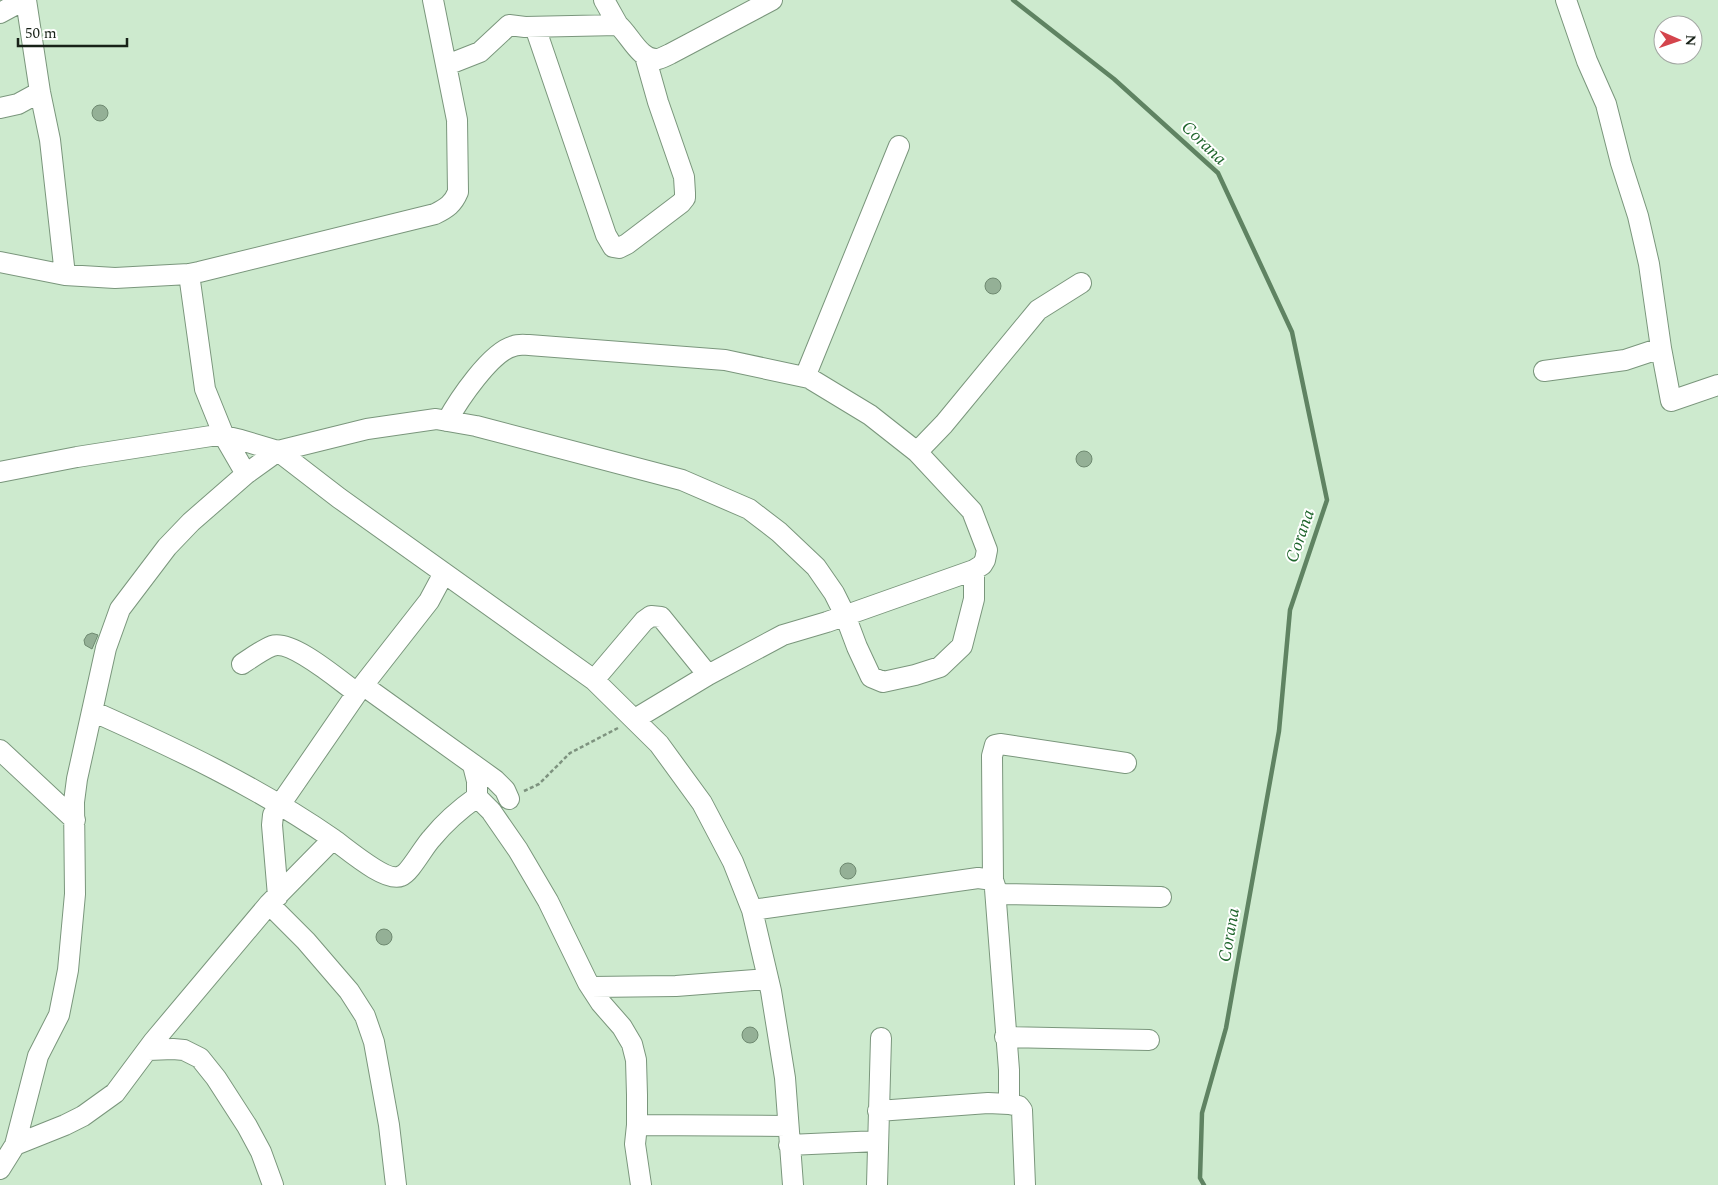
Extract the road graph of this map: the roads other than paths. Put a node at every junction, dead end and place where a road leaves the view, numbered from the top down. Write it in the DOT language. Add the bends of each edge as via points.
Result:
graph roads {
  1 [pos="25,0"];
  2 [pos="433,0"];
  3 [pos="604,0"];
  4 [pos="772,0"];
  5 [pos="1566,0"];
  6 [pos="0,13"];
  7 [pos="535,26"];
  8 [pos="618,26"];
  9 [pos="645,56"];
  10 [pos="447,65"];
  11 [pos="40,92"];
  12 [pos="0,108"];
  13 [pos="899,146"];
  14 [pos="0,262"];
  15 [pos="189,274"];
  16 [pos="65,275"];
  17 [pos="1081,283"];
  18 [pos="1661,348"];
  19 [pos="1544,371"];
  20 [pos="804,377"];
  21 [pos="1718,385"];
  22 [pos="446,421"];
  23 [pos="224,436"];
  24 [pos="278,451"];
  25 [pos="917,452"];
  26 [pos="0,472"];
  27 [pos="246,474"];
  28 [pos="974,570"];
  29 [pos="444,572"];
  30 [pos="845,614"];
  31 [pos="242,664"];
  32 [pos="708,675"];
  33 [pos="594,680"];
  34 [pos="361,690"];
  35 [pos="92,711"];
  36 [pos="635,719"];
  37 [pos="0,750"];
  38 [pos="1126,763"];
  39 [pos="473,765"];
  40 [pos="477,797"];
  41 [pos="509,799"];
  42 [pos="280,804"];
  43 [pos="75,820"];
  44 [pos="333,839"];
  45 [pos="994,885"];
  46 [pos="1161,897"];
  47 [pos="274,900"];
  48 [pos="752,910"];
  49 [pos="768,979"];
  50 [pos="591,987"];
  51 [pos="1005,1037"];
  52 [pos="880,1038"];
  53 [pos="1149,1040"];
  54 [pos="148,1050"];
  55 [pos="1009,1104"];
  56 [pos="878,1111"];
  57 [pos="637,1125"];
  58 [pos="788,1135"];
  59 [pos="878,1141"];
  60 [pos="15,1145"];
  61 [pos="0,1169"];
  62 [pos="273,1185"];
  63 [pos="396,1185"];
  64 [pos="641,1185"];
  65 [pos="793,1185"];
  66 [pos="877,1185"];
  67 [pos="1025,1185"];
  1 -- 6 [label="street"];
  1 -- 11 [label="street"];
  2 -- 10 [label="street"];
  3 -- 8 [label="street"];
  4 -- 9 [label="street" via="670,54 658,59"];
  5 -- 18 [label="street" via="1606,104 1638,216 1649,264"];
  7 -- 8 [label="street"];
  7 -- 9 [label="street" via="606,234 613,247 619,248 685,198 684,177"];
  7 -- 10 [label="street" via="509,24 480,52"];
  8 -- 9 [label="street"];
  10 -- 15 [label="street" via="457,120 458,192 450,206 435,214"];
  11 -- 12 [label="street" via="18,104"];
  11 -- 16 [label="street" via="50,140"];
  13 -- 20 [label="street"];
  14 -- 16 [label="street"];
  15 -- 16 [label="street" via="115,278"];
  15 -- 23 [label="street" via="205,389"];
  17 -- 25 [label="street" via="1038,310"];
  18 -- 19 [label="street" via="1625,360"];
  18 -- 21 [label="street" via="1672,401"];
  20 -- 22 [label="street" via="725,360 513,346 492,359"];
  20 -- 25 [label="street" via="870,415"];
  22 -- 24 [label="street" via="436,419 367,429"];
  22 -- 30 [label="street" via="682,480 749,509 816,567"];
  23 -- 24 [label="street"];
  23 -- 26 [label="street" via="96,454"];
  23 -- 27 [label="street"];
  24 -- 27 [label="street"];
  24 -- 29 [label="street"];
  25 -- 28 [label="street" via="972,511 987,550 982,565"];
  27 -- 35 [label="street" via="167,547 120,609 106,648"];
  28 -- 30 [label="street"];
  28 -- 30 [label="street" via="974,599 962,646 940,667 928,672 883,682 871,676"];
  29 -- 33 [label="street"];
  29 -- 34 [label="street" via="429,601"];
  30 -- 32 [label="street" via="782,635"];
  31 -- 34 [label="street" via="273,646 288,646"];
  32 -- 33 [label="street" via="661,617 650,616"];
  32 -- 36 [label="street"];
  33 -- 36 [label="street"];
  34 -- 39 [label="street"];
  34 -- 42 [label="street"];
  35 -- 42 [label="street" via="176,748"];
  35 -- 43 [label="street" via="77,779"];
  36 -- 48 [label="street" via="659,744 702,803 733,862"];
  37 -- 43 [label="street"];
  38 -- 45 [label="street" via="995,745 992,756"];
  39 -- 40 [label="street"];
  39 -- 41 [label="street" via="495,780"];
  40 -- 44 [label="street" via="431,838 401,877 372,868"];
  40 -- 50 [label="street" via="491,811 518,850"];
  42 -- 44 [label="street"];
  42 -- 47 [label="street" via="273,815 272,825"];
  43 -- 60 [label="street" via="76,894 68,970 58,1015 38,1056"];
  44 -- 47 [label="street"];
  45 -- 46 [label="street" via="997,892 1004,894"];
  45 -- 48 [label="street" via="978,878"];
  45 -- 51 [label="street"];
  47 -- 54 [label="street"];
  47 -- 63 [label="street" via="366,1016 389,1125"];
  48 -- 49 [label="street"];
  49 -- 50 [label="street" via="676,986"];
  49 -- 58 [label="street" via="785,1078"];
  50 -- 57 [label="street" via="632,1044 636,1060"];
  51 -- 53 [label="street"];
  51 -- 55 [label="street"];
  52 -- 56 [label="street"];
  54 -- 60 [label="street" via="115,1093 97,1106 64,1125"];
  54 -- 62 [label="street" via="174,1048 200,1058 247,1126"];
  55 -- 56 [label="street"];
  55 -- 67 [label="street" via="1022,1110"];
  56 -- 59 [label="street"];
  57 -- 58 [label="street"];
  57 -- 64 [label="street" via="634,1144"];
  58 -- 59 [label="street"];
  58 -- 65 [label="street"];
  59 -- 66 [label="street"];
  60 -- 61 [label="street"];
}
